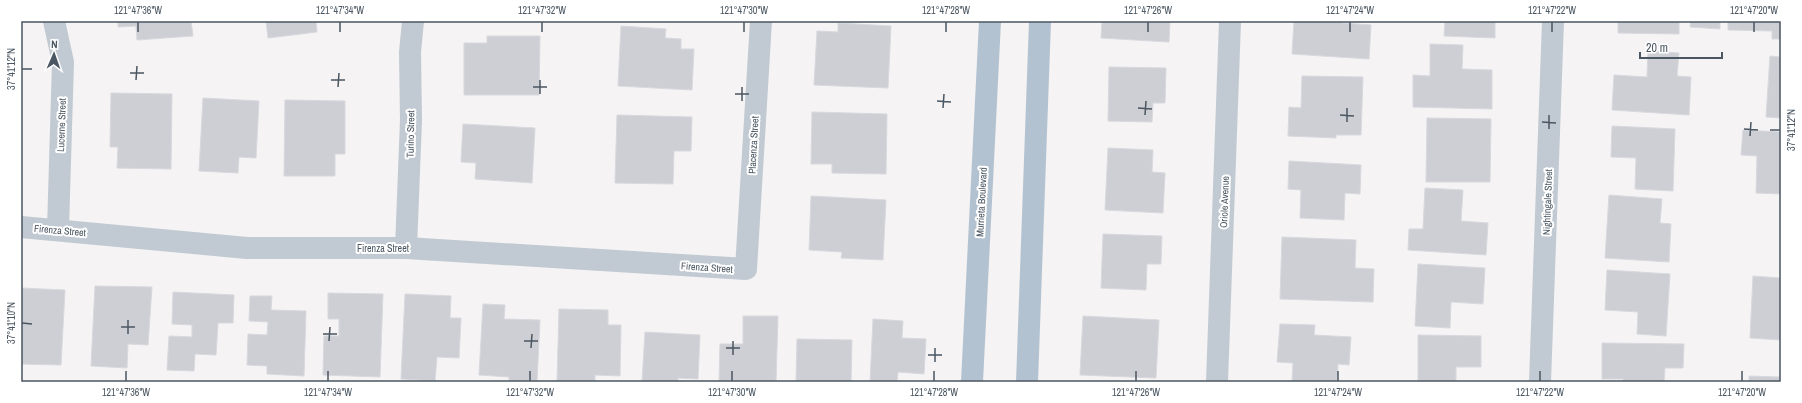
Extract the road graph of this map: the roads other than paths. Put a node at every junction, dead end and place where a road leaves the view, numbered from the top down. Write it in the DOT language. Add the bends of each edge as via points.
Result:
graph roads {
  1 [pos="54,21"];
  2 [pos="413,21"];
  3 [pos="761,21"];
  4 [pos="990,21"];
  5 [pos="1040,21"];
  6 [pos="1230,21"];
  7 [pos="1553,21"];
  8 [pos="21,227"];
  9 [pos="58,229"];
  10 [pos="406,248"];
  11 [pos="746,269"];
  12 [pos="972,382"];
  13 [pos="1027,382"];
  14 [pos="1217,382"];
  15 [pos="1540,382"];
  1 -- 9 [label="street, Lucerne Street" via="63,62"];
  2 -- 10 [label="street, Turino Street" via="410,52 411,120"];
  3 -- 11 [label="street, Placenza Street"];
  4 -- 12 [label="main road, Murrieta Boulevard"];
  5 -- 13 [label="main road"];
  6 -- 14 [label="street, Oriole Avenue"];
  7 -- 15 [label="street, Nightingale Street"];
  8 -- 9 [label="street, Firenza Street"];
  9 -- 10 [label="street, Firenza Street" via="247,248"];
  10 -- 11 [label="street, Firenza Street"];
}
